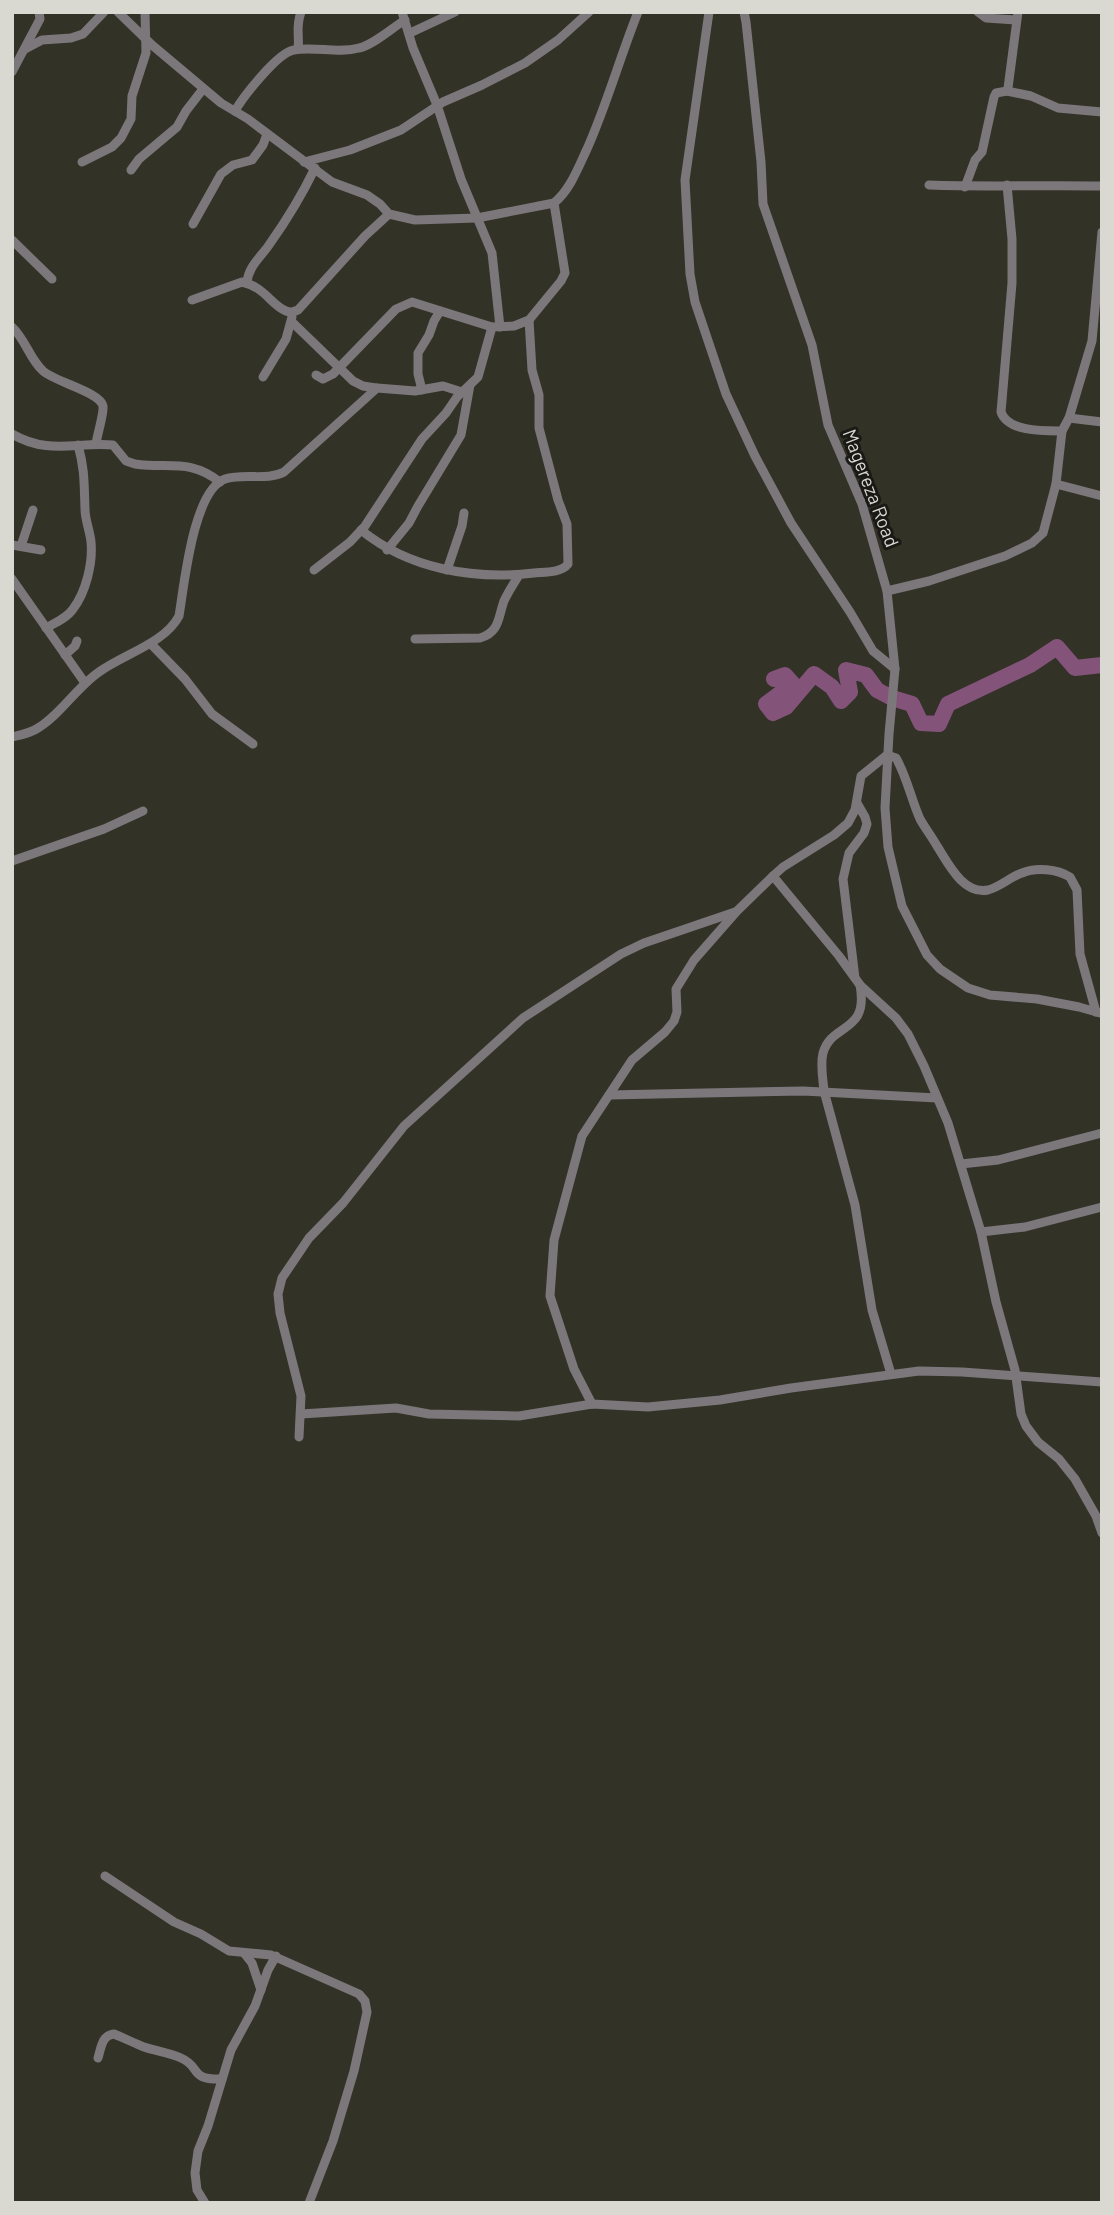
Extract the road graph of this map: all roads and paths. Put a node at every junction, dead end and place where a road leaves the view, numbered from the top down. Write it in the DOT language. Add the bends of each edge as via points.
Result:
graph roads {
  1 [pos="39,12"];
  2 [pos="104,12"];
  3 [pos="118,12"];
  4 [pos="145,12"];
  5 [pos="301,12"];
  6 [pos="455,12"];
  7 [pos="589,12"];
  8 [pos="638,12"];
  9 [pos="709,12"];
  10 [pos="744,12"];
  11 [pos="978,12"];
  12 [pos="403,16"];
  13 [pos="1017,16"];
  14 [pos="410,33"];
  15 [pos="146,39"];
  16 [pos="25,48"];
  17 [pos="298,49"];
  18 [pos="12,72"];
  19 [pos="203,89"];
  20 [pos="1007,91"];
  21 [pos="437,105"];
  22 [pos="235,111"];
  23 [pos="1102,112"];
  24 [pos="267,134"];
  25 [pos="82,162"];
  26 [pos="304,162"];
  27 [pos="315,168"];
  28 [pos="131,170"];
  29 [pos="929,185"];
  30 [pos="1007,185"];
  31 [pos="1102,186"];
  32 [pos="965,187"];
  33 [pos="554,203"];
  34 [pos="389,214"];
  35 [pos="477,218"];
  36 [pos="193,224"];
  37 [pos="1102,232"];
  38 [pos="14,245"];
  39 [pos="52,279"];
  40 [pos="247,283"];
  41 [pos="192,300"];
  42 [pos="440,311"];
  43 [pos="292,317"];
  44 [pos="529,320"];
  45 [pos="12,327"];
  46 [pos="496,327"];
  47 [pos="1097,341"];
  48 [pos="340,368"];
  49 [pos="316,375"];
  50 [pos="263,377"];
  51 [pos="470,385"];
  52 [pos="376,388"];
  53 [pos="422,390"];
  54 [pos="462,392"];
  55 [pos="1069,418"];
  56 [pos="1102,422"];
  57 [pos="1062,431"];
  58 [pos="12,435"];
  59 [pos="96,444"];
  60 [pos="78,445"];
  61 [pos="220,482"];
  62 [pos="1056,484"];
  63 [pos="1102,496"];
  64 [pos="33,510"];
  65 [pos="464,513"];
  66 [pos="361,530"];
  67 [pos="16,546"];
  68 [pos="41,550"];
  69 [pos="387,550"];
  70 [pos="314,570"];
  71 [pos="447,570"];
  72 [pos="519,575"];
  73 [pos="12,579"];
  74 [pos="887,591"];
  75 [pos="46,628"];
  76 [pos="415,639"];
  77 [pos="76,641"];
  78 [pos="151,644"];
  79 [pos="65,655"];
  80 [pos="895,669"];
  81 [pos="85,683"];
  82 [pos="12,737"];
  83 [pos="253,744"];
  84 [pos="887,755"];
  85 [pos="857,803"];
  86 [pos="143,811"];
  87 [pos="12,861"];
  88 [pos="773,876"];
  89 [pos="737,911"];
  90 [pos="858,981"];
  91 [pos="1099,1013"];
  92 [pos="824,1091"];
  93 [pos="609,1095"];
  94 [pos="937,1098"];
  95 [pos="1102,1133"];
  96 [pos="961,1164"];
  97 [pos="1102,1207"];
  98 [pos="981,1232"];
  99 [pos="891,1374"];
  100 [pos="1015,1376"];
  101 [pos="1102,1382"];
  102 [pos="592,1404"];
  103 [pos="301,1414"];
  104 [pos="299,1437"];
  105 [pos="1102,1533"];
  106 [pos="105,1876"];
  107 [pos="244,1953"];
  108 [pos="276,1956"];
  109 [pos="261,1990"];
  110 [pos="98,2058"];
  111 [pos="222,2079"];
  112 [pos="205,2203"];
  113 [pos="309,2203"];
  1 -- 16 [label="street"];
  2 -- 16 [label="street" via="83,34 42,40"];
  3 -- 15 [label="street"];
  4 -- 15 [label="street"];
  5 -- 17 [label="street"];
  6 -- 14 [label="street"];
  7 -- 21 [label="street" via="525,63"];
  8 -- 33 [label="street" via="587,149"];
  9 -- 80 [label="street" via="685,180 695,302 726,394 785,512 873,651"];
  10 -- 74 [label="street, Magereza Road" via="763,204 812,345 828,425 862,505"];
  11 -- 13 [label="street" via="986,18"];
  12 -- 14 [label="street"];
  12 -- 17 [label="street" via="361,48"];
  13 -- 20 [label="street"];
  14 -- 21 [label="street"];
  15 -- 19 [label="street"];
  15 -- 25 [label="street" via="131,118 124,132 112,147"];
  16 -- 18 [label="street"];
  17 -- 22 [label="street" via="284,54 251,87"];
  19 -- 22 [label="street"];
  19 -- 28 [label="street" via="177,127"];
  20 -- 23 [label="street" via="1058,108"];
  20 -- 32 [label="street" via="994,97 984,146"];
  21 -- 26 [label="street" via="388,136"];
  21 -- 35 [label="street"];
  22 -- 24 [label="street"];
  24 -- 26 [label="street"];
  24 -- 36 [label="street" via="252,160 233,165 222,174"];
  26 -- 27 [label="street"];
  27 -- 34 [label="street" via="332,183 373,198"];
  27 -- 40 [label="street" via="255,261"];
  29 -- 32 [label="street"];
  30 -- 31 [label="street"];
  30 -- 32 [label="street"];
  30 -- 57 [label="street" via="1012,283 1001,412 1014,425"];
  33 -- 35 [label="street"];
  33 -- 44 [label="street" via="565,273"];
  34 -- 35 [label="street" via="415,220"];
  34 -- 43 [label="street"];
  35 -- 46 [label="street" via="492,253"];
  37 -- 47 [label="street"];
  38 -- 39 [label="street"];
  40 -- 41 [label="street"];
  40 -- 43 [label="street"];
  42 -- 46 [label="street"];
  42 -- 48 [label="street" via="418,303 404,304"];
  42 -- 53 [label="street" via="418,353"];
  43 -- 48 [label="street"];
  43 -- 50 [label="street" via="286,340"];
  44 -- 46 [label="street"];
  44 -- 72 [label="street" via="539,428 567,524 569,564 554,571"];
  45 -- 59 [label="street" via="47,374 99,399 103,409"];
  46 -- 51 [label="street" via="478,377"];
  47 -- 55 [label="street"];
  48 -- 49 [label="street" via="326,378"];
  48 -- 52 [label="street" via="359,384"];
  51 -- 54 [label="street"];
  51 -- 69 [label="street" via="461,435 409,523"];
  52 -- 53 [label="street"];
  52 -- 61 [label="street" via="284,472"];
  53 -- 54 [label="street" via="443,386"];
  54 -- 66 [label="street" via="422,439"];
  55 -- 56 [label="street"];
  55 -- 57 [label="street"];
  57 -- 62 [label="street"];
  58 -- 60 [label="street" via="47,447"];
  59 -- 60 [label="street"];
  59 -- 61 [label="street" via="113,445 126,461 135,464 197,467"];
  60 -- 75 [label="street" via="91,541 89,570 73,610"];
  61 -- 78 [label="street" via="207,498 190,545 179,616"];
  62 -- 63 [label="street"];
  62 -- 74 [label="street" via="1044,530 1032,543 1005,556"];
  64 -- 67 [label="street"];
  65 -- 71 [label="street"];
  66 -- 69 [label="street"];
  66 -- 70 [label="street"];
  67 -- 68 [label="street"];
  69 -- 71 [label="street"];
  71 -- 72 [label="street"];
  72 -- 76 [label="street" via="490,634 470,639"];
  73 -- 75 [label="street"];
  74 -- 80 [label="street, Magereza Road"];
  75 -- 79 [label="street"];
  77 -- 79 [label="street"];
  78 -- 81 [label="street"];
  78 -- 83 [label="street" via="212,714"];
  79 -- 81 [label="street"];
  80 -- 84 [label="street, Magereza Road"];
  81 -- 82 [label="street" via="43,725"];
  84 -- 85 [label="street" via="861,776"];
  84 -- 91 [label="street, Magereza Road" via="885,808 890,858 902,906 927,955 954,980 979,993 1061,1003"];
  84 -- 91 [label="street" via="898,761 921,820 964,883 982,890 994,888 1027,871 1048,870 1070,877 1077,890 1080,954"];
  85 -- 88 [label="street" via="843,828"];
  85 -- 90 [label="street" via="867,824 849,853 843,879"];
  86 -- 87 [label="street"];
  88 -- 89 [label="street"];
  88 -- 90 [label="street"];
  89 -- 93 [label="street" via="681,977 674,1021 632,1060"];
  89 -- 103 [label="street" via="621,954 523,1018 404,1126 309,1238 279,1284 280,1313 301,1396"];
  90 -- 92 [label="street" via="859,1015 823,1053"];
  90 -- 94 [label="street" via="908,1034"];
  92 -- 93 [label="street"];
  92 -- 94 [label="street"];
  92 -- 99 [label="street" via="855,1205 872,1310"];
  93 -- 102 [label="street" via="578,1146 550,1269 550,1296 574,1369"];
  94 -- 96 [label="street"];
  95 -- 96 [label="street" via="998,1160"];
  96 -- 98 [label="street"];
  97 -- 98 [label="street" via="1025,1227"];
  98 -- 100 [label="street"];
  99 -- 100 [label="street" via="947,1371"];
  99 -- 102 [label="street" via="720,1400 648,1407"];
  100 -- 101 [label="street"];
  100 -- 105 [label="street" via="1026,1426 1075,1479"];
  102 -- 103 [label="street" via="519,1416 429,1414 396,1408"];
  103 -- 104 [label="street"];
  106 -- 107 [label="street" via="174,1922 229,1951"];
  107 -- 108 [label="street"];
  107 -- 109 [label="street"];
  108 -- 109 [label="street"];
  108 -- 113 [label="street" via="359,1994 367,2012 333,2141"];
  109 -- 111 [label="street"];
  110 -- 111 [label="street" via="104,2039 114,2034 181,2057 204,2078"];
  111 -- 112 [label="street" via="198,2151 197,2190"];
}
